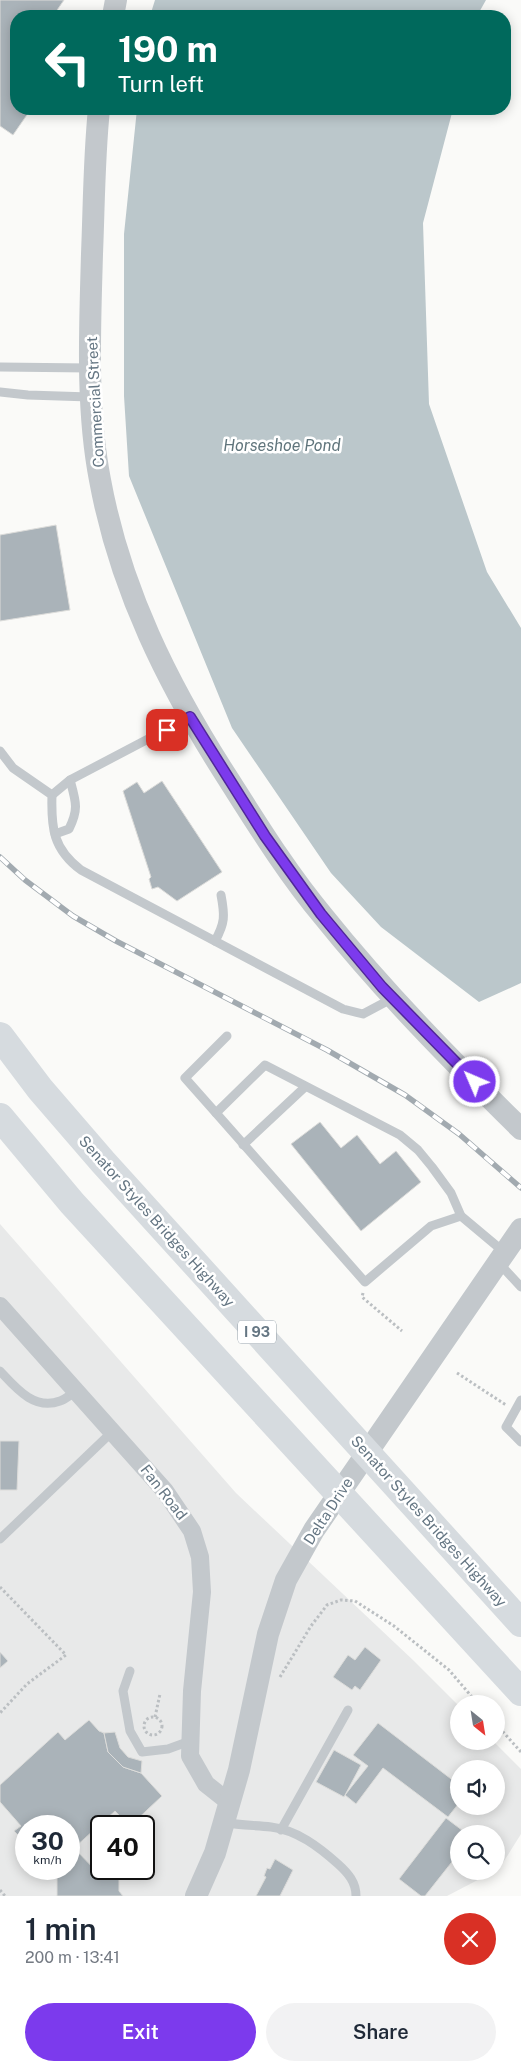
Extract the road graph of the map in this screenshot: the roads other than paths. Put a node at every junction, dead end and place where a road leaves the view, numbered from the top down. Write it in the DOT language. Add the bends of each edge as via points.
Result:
graph roads {
  1 [pos="98,115"];
  2 [pos="0,367"];
  3 [pos="92,368"];
  4 [pos="0,392"];
  5 [pos="92,397"];
  6 [pos="190,717"];
  7 [pos="0,751"];
  8 [pos="70,780"];
  9 [pos="52,795"];
  10 [pos="54,834"];
  11 [pos="221,895"];
  12 [pos="216,942"];
  13 [pos="393,998"];
  14 [pos="0,1036"];
  15 [pos="227,1036"];
  16 [pos="305,1087"];
  17 [pos="216,1113"];
  18 [pos="0,1117"];
  19 [pos="521,1129"];
  20 [pos="243,1145"];
  21 [pos="461,1216"];
  22 [pos="521,1229"];
  23 [pos="501,1257"];
  24 [pos="521,1287"];
  25 [pos="0,1306"];
  26 [pos="0,1371"];
  27 [pos="77,1391"];
  28 [pos="521,1400"];
  29 [pos="113,1430"];
  30 [pos="521,1442"];
  31 [pos="0,1539"];
  32 [pos="521,1622"];
  33 [pos="130,1671"];
  34 [pos="521,1692"];
  35 [pos="348,1710"];
  36 [pos="190,1741"];
  37 [pos="227,1813"];
  38 [pos="281,1830"];
  39 [pos="196,1896"];
  40 [pos="356,1896"];
  1 -- 3 [label="street, Commercial Street" via="90,305"];
  2 -- 3 [label="lane"];
  3 -- 5 [label="street, Commercial Street"];
  4 -- 5 [label="lane"];
  5 -- 6 [label="street, Commercial Street" via="99,477 118,558 149,638"];
  6 -- 8 [label="lane"];
  6 -- 13 [label="street, Commercial Street" via="265,836 315,906"];
  7 -- 9 [label="lane" via="13,768"];
  8 -- 9 [label="lane"];
  8 -- 10 [label="lane" via="77,803 76,816 69,829"];
  9 -- 10 [label="lane"];
  10 -- 12 [label="lane" via="58,848 81,870"];
  11 -- 12 [label="lane" via="225,913"];
  12 -- 13 [label="lane" via="343,1009 362,1014"];
  13 -- 19 [label="street, Commercial Street"];
  14 -- 32 [label="highway, Senator Styles Bridges Highway / I 93" via="40,1089 103,1162"];
  15 -- 17 [label="lane" via="185,1078"];
  16 -- 17 [label="lane" via="265,1065"];
  16 -- 20 [label="lane"];
  16 -- 21 [label="lane" via="400,1135 432,1167 451,1193"];
  17 -- 20 [label="lane"];
  18 -- 34 [label="highway" via="72,1203"];
  20 -- 21 [label="lane" via="365,1282 430,1226"];
  21 -- 23 [label="lane"];
  22 -- 23 [label="street, Delta Drive"];
  23 -- 24 [label="lane"];
  23 -- 37 [label="street, Delta Drive" via="314,1530 286,1580 268,1634"];
  25 -- 27 [label="street, Fan Road"];
  26 -- 27 [label="lane" via="28,1399 59,1402"];
  27 -- 29 [label="street, Fan Road"];
  28 -- 30 [label="lane" via="506,1427"];
  29 -- 31 [label="lane"];
  29 -- 36 [label="street, Fan Road" via="182,1513 200,1556 202,1592"];
  33 -- 36 [label="lane" via="122,1692 130,1731 142,1752 168,1749"];
  35 -- 38 [label="lane"];
  36 -- 37 [label="street, Fan Road" via="190,1756"];
  37 -- 38 [label="lane"];
  37 -- 39 [label="street, Delta Drive" via="215,1853"];
  38 -- 40 [label="lane" via="292,1832 320,1848 347,1873 356,1887"];
}
